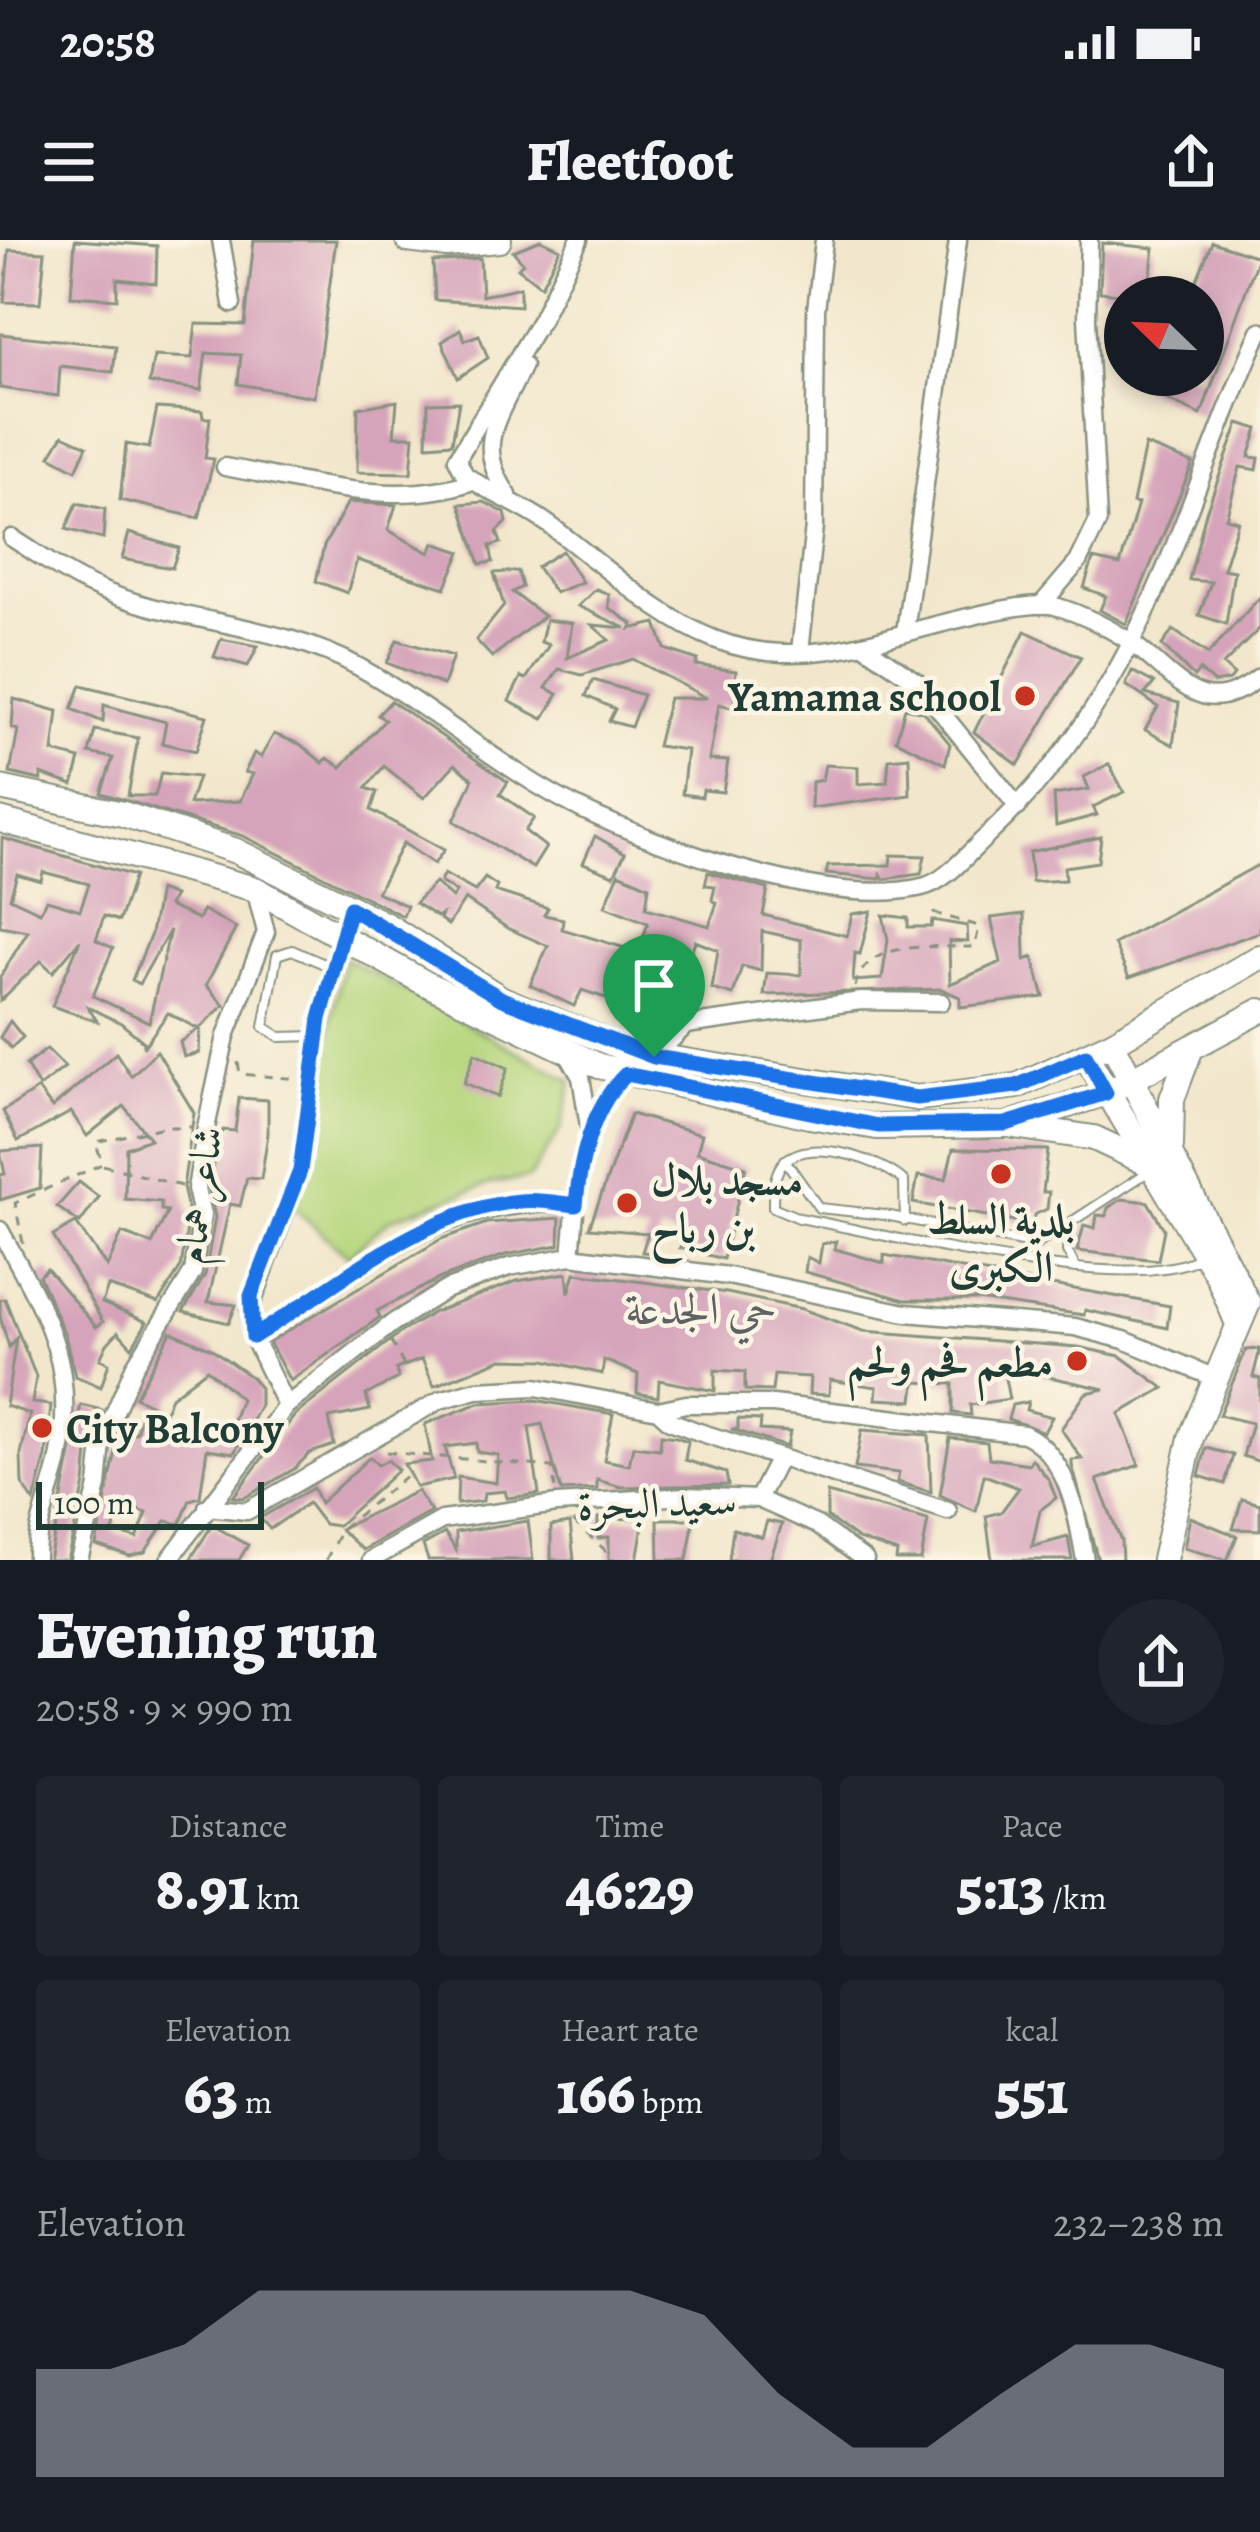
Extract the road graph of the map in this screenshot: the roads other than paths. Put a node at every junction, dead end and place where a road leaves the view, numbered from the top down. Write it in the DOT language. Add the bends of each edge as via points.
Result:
graph roads {
  1 [pos="220,240"];
  2 [pos="408,240"];
  3 [pos="499,240"];
  4 [pos="579,240"];
  5 [pos="824,240"];
  6 [pos="958,240"];
  7 [pos="1089,240"];
  8 [pos="232,304"];
  9 [pos="541,319"];
  10 [pos="1260,331"];
  11 [pos="225,467"];
  12 [pos="473,481"];
  13 [pos="509,496"];
  14 [pos="12,538"];
  15 [pos="1041,605"];
  16 [pos="904,632"];
  17 [pos="862,644"];
  18 [pos="1134,644"];
  19 [pos="800,651"];
  20 [pos="1260,677"];
  21 [pos="0,788"];
  22 [pos="1018,807"];
  23 [pos="0,820"];
  24 [pos="255,889"];
  25 [pos="350,908"];
  26 [pos="341,935"];
  27 [pos="1260,957"];
  28 [pos="334,969"];
  29 [pos="941,1002"];
  30 [pos="1260,1011"];
  31 [pos="317,1036"];
  32 [pos="1112,1043"];
  33 [pos="1191,1048"];
  34 [pos="566,1051"];
  35 [pos="1086,1056"];
  36 [pos="654,1057"];
  37 [pos="626,1074"];
  38 [pos="1132,1081"];
  39 [pos="1106,1093"];
  40 [pos="1006,1124"];
  41 [pos="590,1132"];
  42 [pos="1171,1148"];
  43 [pos="785,1160"];
  44 [pos="1150,1166"];
  45 [pos="576,1205"];
  46 [pos="905,1221"];
  47 [pos="1069,1226"];
  48 [pos="0,1230"];
  49 [pos="1206,1255"];
  50 [pos="571,1256"];
  51 [pos="1076,1268"];
  52 [pos="1249,1310"];
  53 [pos="253,1337"];
  54 [pos="1214,1378"];
  55 [pos="286,1406"];
  56 [pos="658,1410"];
  57 [pos="779,1458"];
  58 [pos="758,1499"];
  59 [pos="207,1507"];
  60 [pos="948,1511"];
  61 [pos="36,1560"];
  62 [pos="79,1560"];
  63 [pos="169,1560"];
  64 [pos="371,1560"];
  65 [pos="865,1560"];
  66 [pos="1084,1560"];
  67 [pos="1164,1560"];
  1 -- 8 [label="street"];
  2 -- 3 [label="main road"];
  4 -- 9 [label="street"];
  5 -- 19 [label="street" via="813,549"];
  6 -- 16 [label="street"];
  7 -- 15 [label="street" via="1098,521 1078,562"];
  9 -- 12 [label="street" via="458,452 459,467"];
  9 -- 13 [label="street" via="490,441 491,470"];
  10 -- 18 [label="street"];
  11 -- 12 [label="street" via="386,494 435,494"];
  12 -- 13 [label="street"];
  13 -- 19 [label="street" via="676,623 728,647"];
  14 -- 22 [label="street" via="92,586 344,659 579,808 828,890 922,887"];
  15 -- 16 [label="street"];
  15 -- 18 [label="street"];
  16 -- 17 [label="street"];
  17 -- 19 [label="street"];
  17 -- 22 [label="street" via="916,680"];
  18 -- 20 [label="street" via="1192,693 1228,696"];
  18 -- 22 [label="street" via="1072,742"];
  21 -- 25 [label="main road" via="123,814 236,851"];
  23 -- 24 [label="main road"];
  24 -- 26 [label="main road"];
  24 -- 62 [label="street, شاعر همام" via="266,932 206,1128 193,1272 134,1367 102,1442"];
  25 -- 26 [label="main road"];
  25 -- 36 [label="main road" via="502,999"];
  26 -- 28 [label="street"];
  26 -- 34 [label="main road"];
  27 -- 32 [label="main road"];
  28 -- 31 [label="street"];
  28 -- 31 [label="lane" via="292,950 277,955 264,1027 280,1037"];
  29 -- 36 [label="street" via="856,1001 686,1025"];
  30 -- 33 [label="main road"];
  31 -- 53 [label="street" via="300,1171 251,1296"];
  32 -- 35 [label="main road"];
  32 -- 38 [label="main road"];
  33 -- 38 [label="main road"];
  33 -- 42 [label="main road" via="1172,1099"];
  34 -- 37 [label="main road"];
  34 -- 41 [label="street" via="581,1078"];
  35 -- 36 [label="main road" via="1017,1086 917,1098"];
  35 -- 39 [label="main road"];
  37 -- 40 [label="main road" via="878,1126"];
  37 -- 41 [label="street"];
  38 -- 39 [label="main road"];
  38 -- 42 [label="main road"];
  39 -- 40 [label="main road"];
  39 -- 44 [label="main road"];
  40 -- 44 [label="main road" via="1094,1138"];
  41 -- 45 [label="street"];
  42 -- 52 [label="main road"];
  43 -- 46 [label="lane" via="819,1208"];
  43 -- 46 [label="lane" via="817,1152 885,1165 904,1180"];
  43 -- 51 [label="lane" via="773,1207 799,1218"];
  44 -- 47 [label="lane"];
  44 -- 49 [label="main road"];
  45 -- 50 [label="street"];
  45 -- 53 [label="street" via="515,1201 443,1222"];
  46 -- 47 [label="lane" via="1036,1245"];
  47 -- 51 [label="lane" via="1067,1251"];
  48 -- 61 [label="street" via="66,1378 63,1436"];
  49 -- 51 [label="lane" via="1162,1270"];
  49 -- 52 [label="main road"];
  50 -- 54 [label="street" via="728,1276 906,1313 1075,1327"];
  50 -- 55 [label="street" via="447,1289"];
  52 -- 54 [label="main road"];
  53 -- 55 [label="street"];
  54 -- 67 [label="main road" via="1191,1438"];
  55 -- 59 [label="street"];
  56 -- 57 [label="street"];
  56 -- 59 [label="street" via="506,1386 440,1400 247,1511"];
  56 -- 66 [label="street" via="773,1404 1024,1434 1051,1453 1065,1481"];
  57 -- 58 [label="street"];
  57 -- 60 [label="street"];
  58 -- 64 [label="street, سعيد البحرة" via="557,1504 442,1520"];
  58 -- 65 [label="street, سعيد البحرة" via="817,1525"];
  59 -- 63 [label="street"];
}
